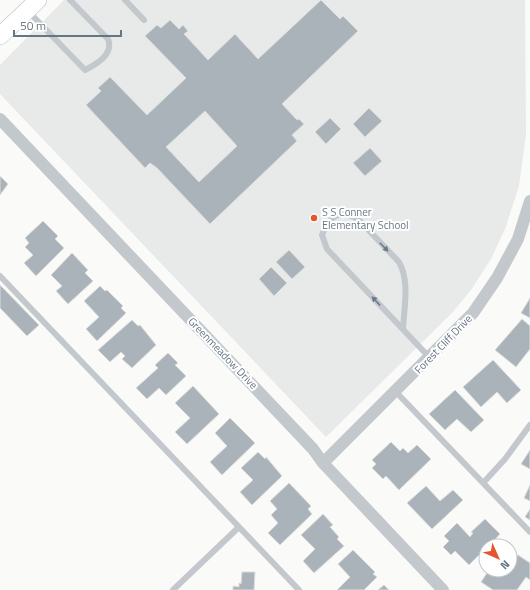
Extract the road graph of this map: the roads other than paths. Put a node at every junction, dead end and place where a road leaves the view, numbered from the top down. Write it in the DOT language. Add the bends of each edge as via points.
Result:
graph roads {
  1 [pos="70,0"];
  2 [pos="125,0"];
  3 [pos="32,5"];
  4 [pos="144,20"];
  5 [pos="0,36"];
  6 [pos="0,119"];
  7 [pos="530,201"];
  8 [pos="0,276"];
  9 [pos="403,330"];
  10 [pos="430,358"];
  11 [pos="396,392"];
  12 [pos="530,425"];
  13 [pos="324,464"];
  14 [pos="484,482"];
  15 [pos="239,527"];
  16 [pos="530,532"];
  17 [pos="173,590"];
  18 [pos="299,590"];
  19 [pos="443,590"];
  1 -- 3 [label="lane" via="111,45 96,65 85,70"];
  2 -- 4 [label="lane"];
  3 -- 5 [label="main road"];
  6 -- 13 [label="street, Greenmeadow Drive" via="314,449"];
  7 -- 10 [label="street, Forest Cliff Drive" via="518,239 497,278 473,313"];
  8 -- 15 [label="lane"];
  9 -- 9 [label="lane, one-way" via="327,248 322,235 326,224 332,218 342,214 358,220 399,262 405,279"];
  9 -- 10 [label="lane"];
  10 -- 11 [label="street, Forest Cliff Drive"];
  11 -- 13 [label="street, Forest Cliff Drive"];
  11 -- 14 [label="lane"];
  12 -- 14 [label="lane"];
  13 -- 19 [label="street, Greenmeadow Drive"];
  14 -- 16 [label="lane"];
  15 -- 17 [label="lane"];
  15 -- 18 [label="lane"];
}
